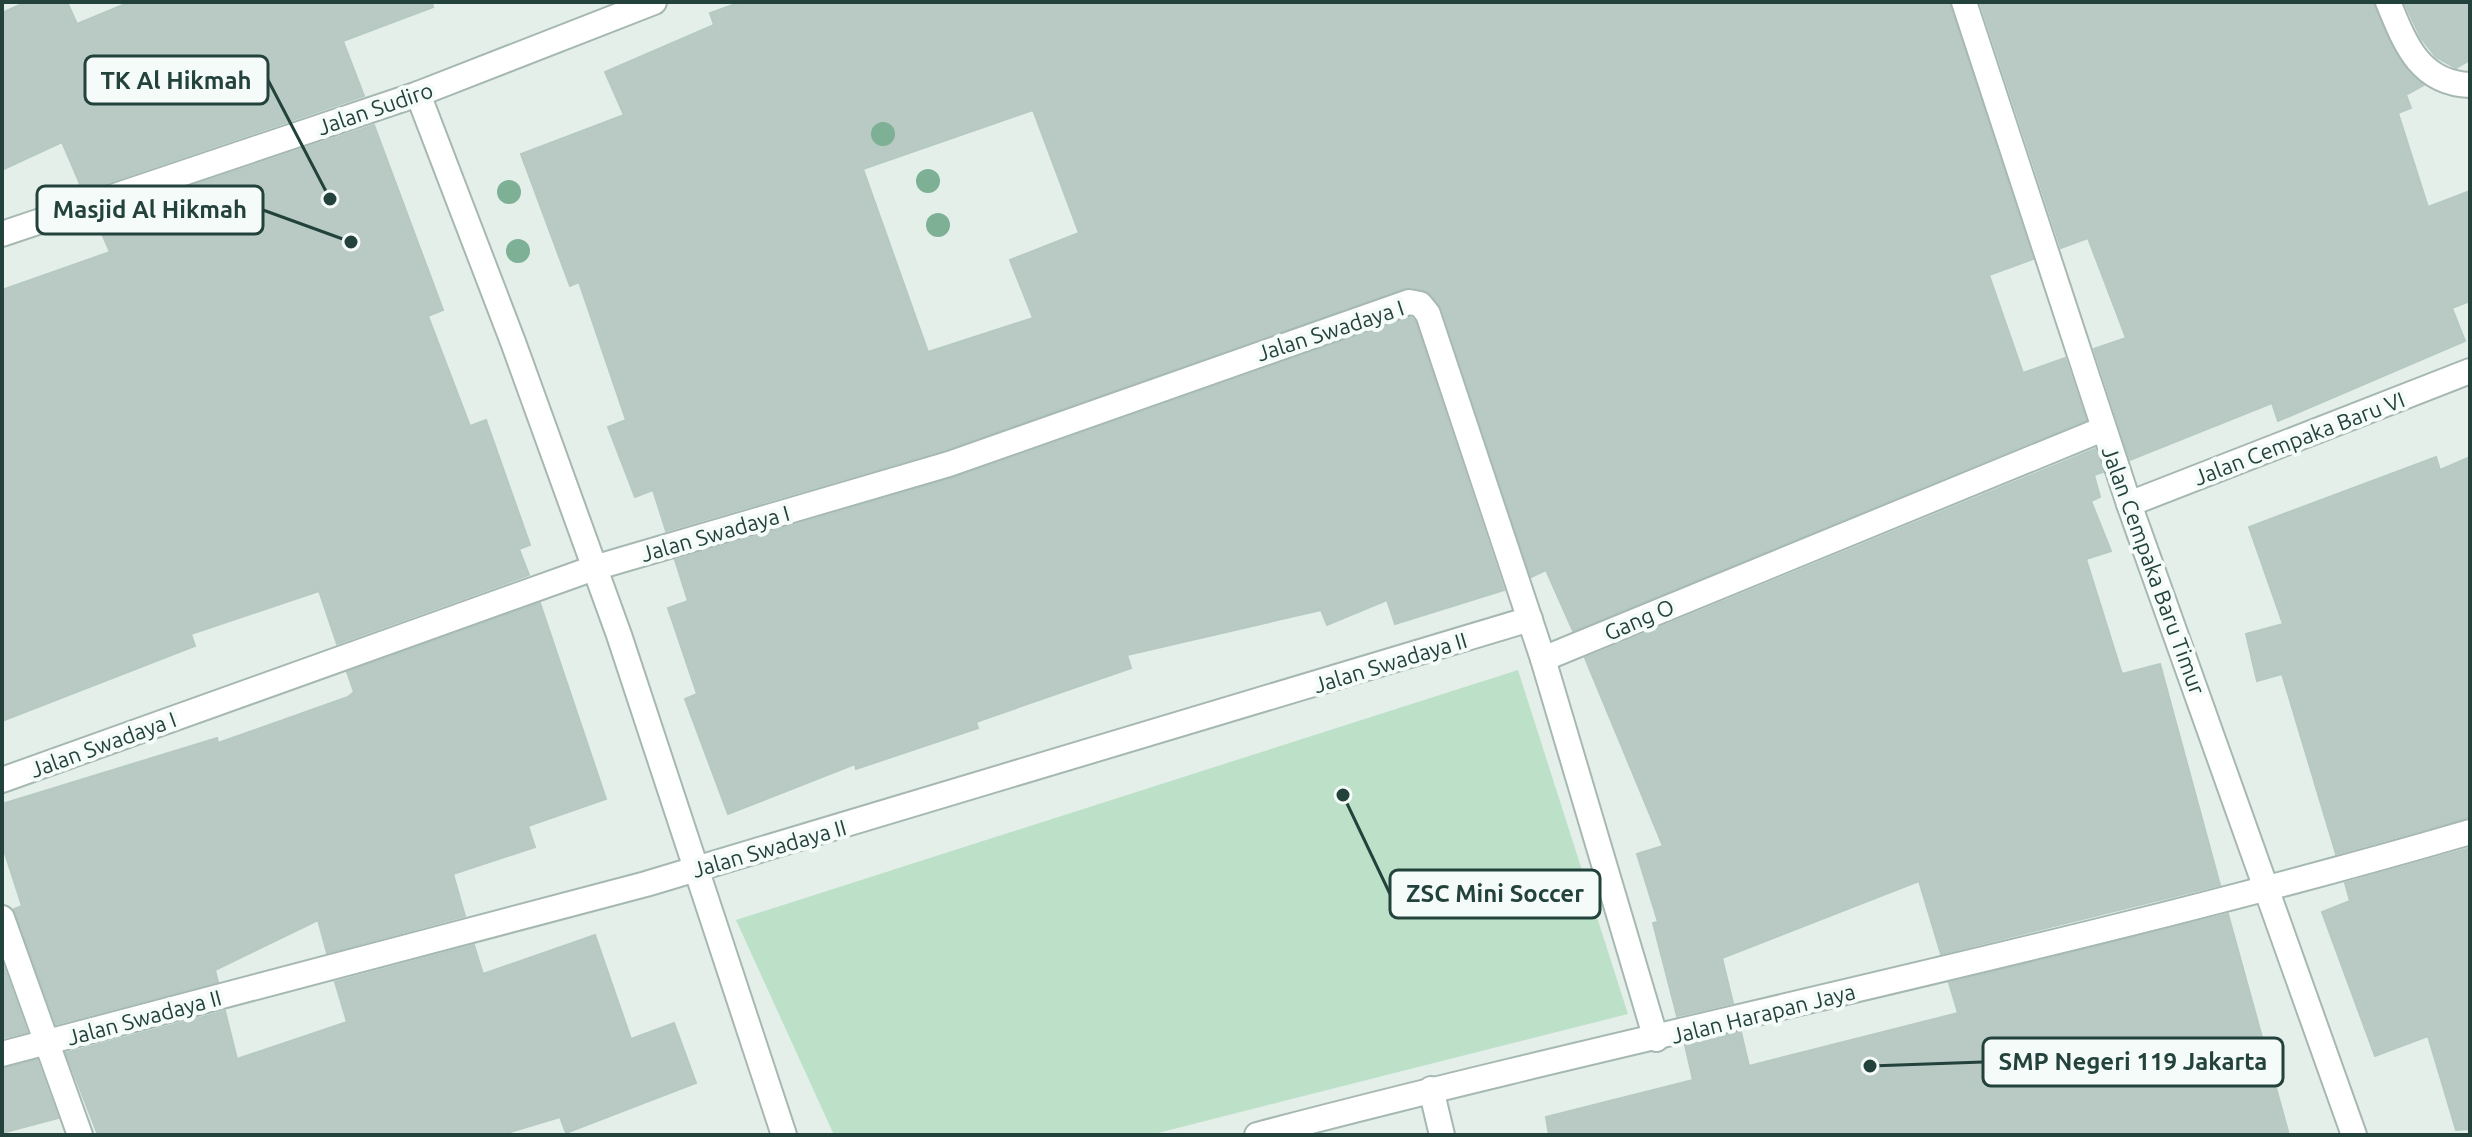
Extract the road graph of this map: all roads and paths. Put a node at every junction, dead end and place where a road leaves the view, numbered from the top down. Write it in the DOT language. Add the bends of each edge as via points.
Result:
graph roads {
  1 [pos="654,2"];
  2 [pos="1964,2"];
  3 [pos="2388,2"];
  4 [pos="2470,85"];
  5 [pos="418,94"];
  6 [pos="2,234"];
  7 [pos="2470,371"];
  8 [pos="2103,429"];
  9 [pos="2129,504"];
  10 [pos="594,568"];
  11 [pos="1530,619"];
  12 [pos="1543,659"];
  13 [pos="2,780"];
  14 [pos="2470,832"];
  15 [pos="696,870"];
  16 [pos="2269,890"];
  17 [pos="2,918"];
  18 [pos="1656,1039"];
  19 [pos="46,1043"];
  20 [pos="2,1054"];
  21 [pos="1431,1089"];
  22 [pos="80,1135"];
  23 [pos="784,1135"];
  24 [pos="1257,1135"];
  25 [pos="1442,1135"];
  26 [pos="2354,1135"];
  1 -- 5 [label="street, Jalan Sudiro"];
  2 -- 8 [label="street, Jalan Cempaka Baru Timur"];
  3 -- 4 [label="street" via="2408,49 2431,76"];
  5 -- 6 [label="street, Jalan Sudiro"];
  5 -- 10 [label="street"];
  7 -- 9 [label="street, Jalan Cempaka Baru VI"];
  8 -- 9 [label="street, Jalan Cempaka Baru Timur"];
  8 -- 12 [label="street, Gang O"];
  9 -- 16 [label="street, Jalan Cempaka Baru Timur"];
  10 -- 11 [label="street, Jalan Swadaya I" via="949,464 1398,303 1420,304 1428,314"];
  10 -- 13 [label="street, Jalan Swadaya I"];
  10 -- 15 [label="street"];
  11 -- 12 [label="street"];
  11 -- 15 [label="street, Jalan Swadaya II"];
  12 -- 18 [label="street"];
  14 -- 16 [label="street, Jalan Harapan Jaya"];
  15 -- 19 [label="street, Jalan Swadaya II"];
  15 -- 23 [label="street"];
  16 -- 18 [label="street, Jalan Harapan Jaya"];
  16 -- 26 [label="street, Jalan Cempaka Baru Timur"];
  17 -- 19 [label="street"];
  18 -- 21 [label="street, Jalan Harapan Jaya"];
  19 -- 20 [label="street, Jalan Swadaya II"];
  19 -- 22 [label="street"];
  21 -- 24 [label="street, Jalan Harapan Jaya"];
  21 -- 25 [label="street"];
}
